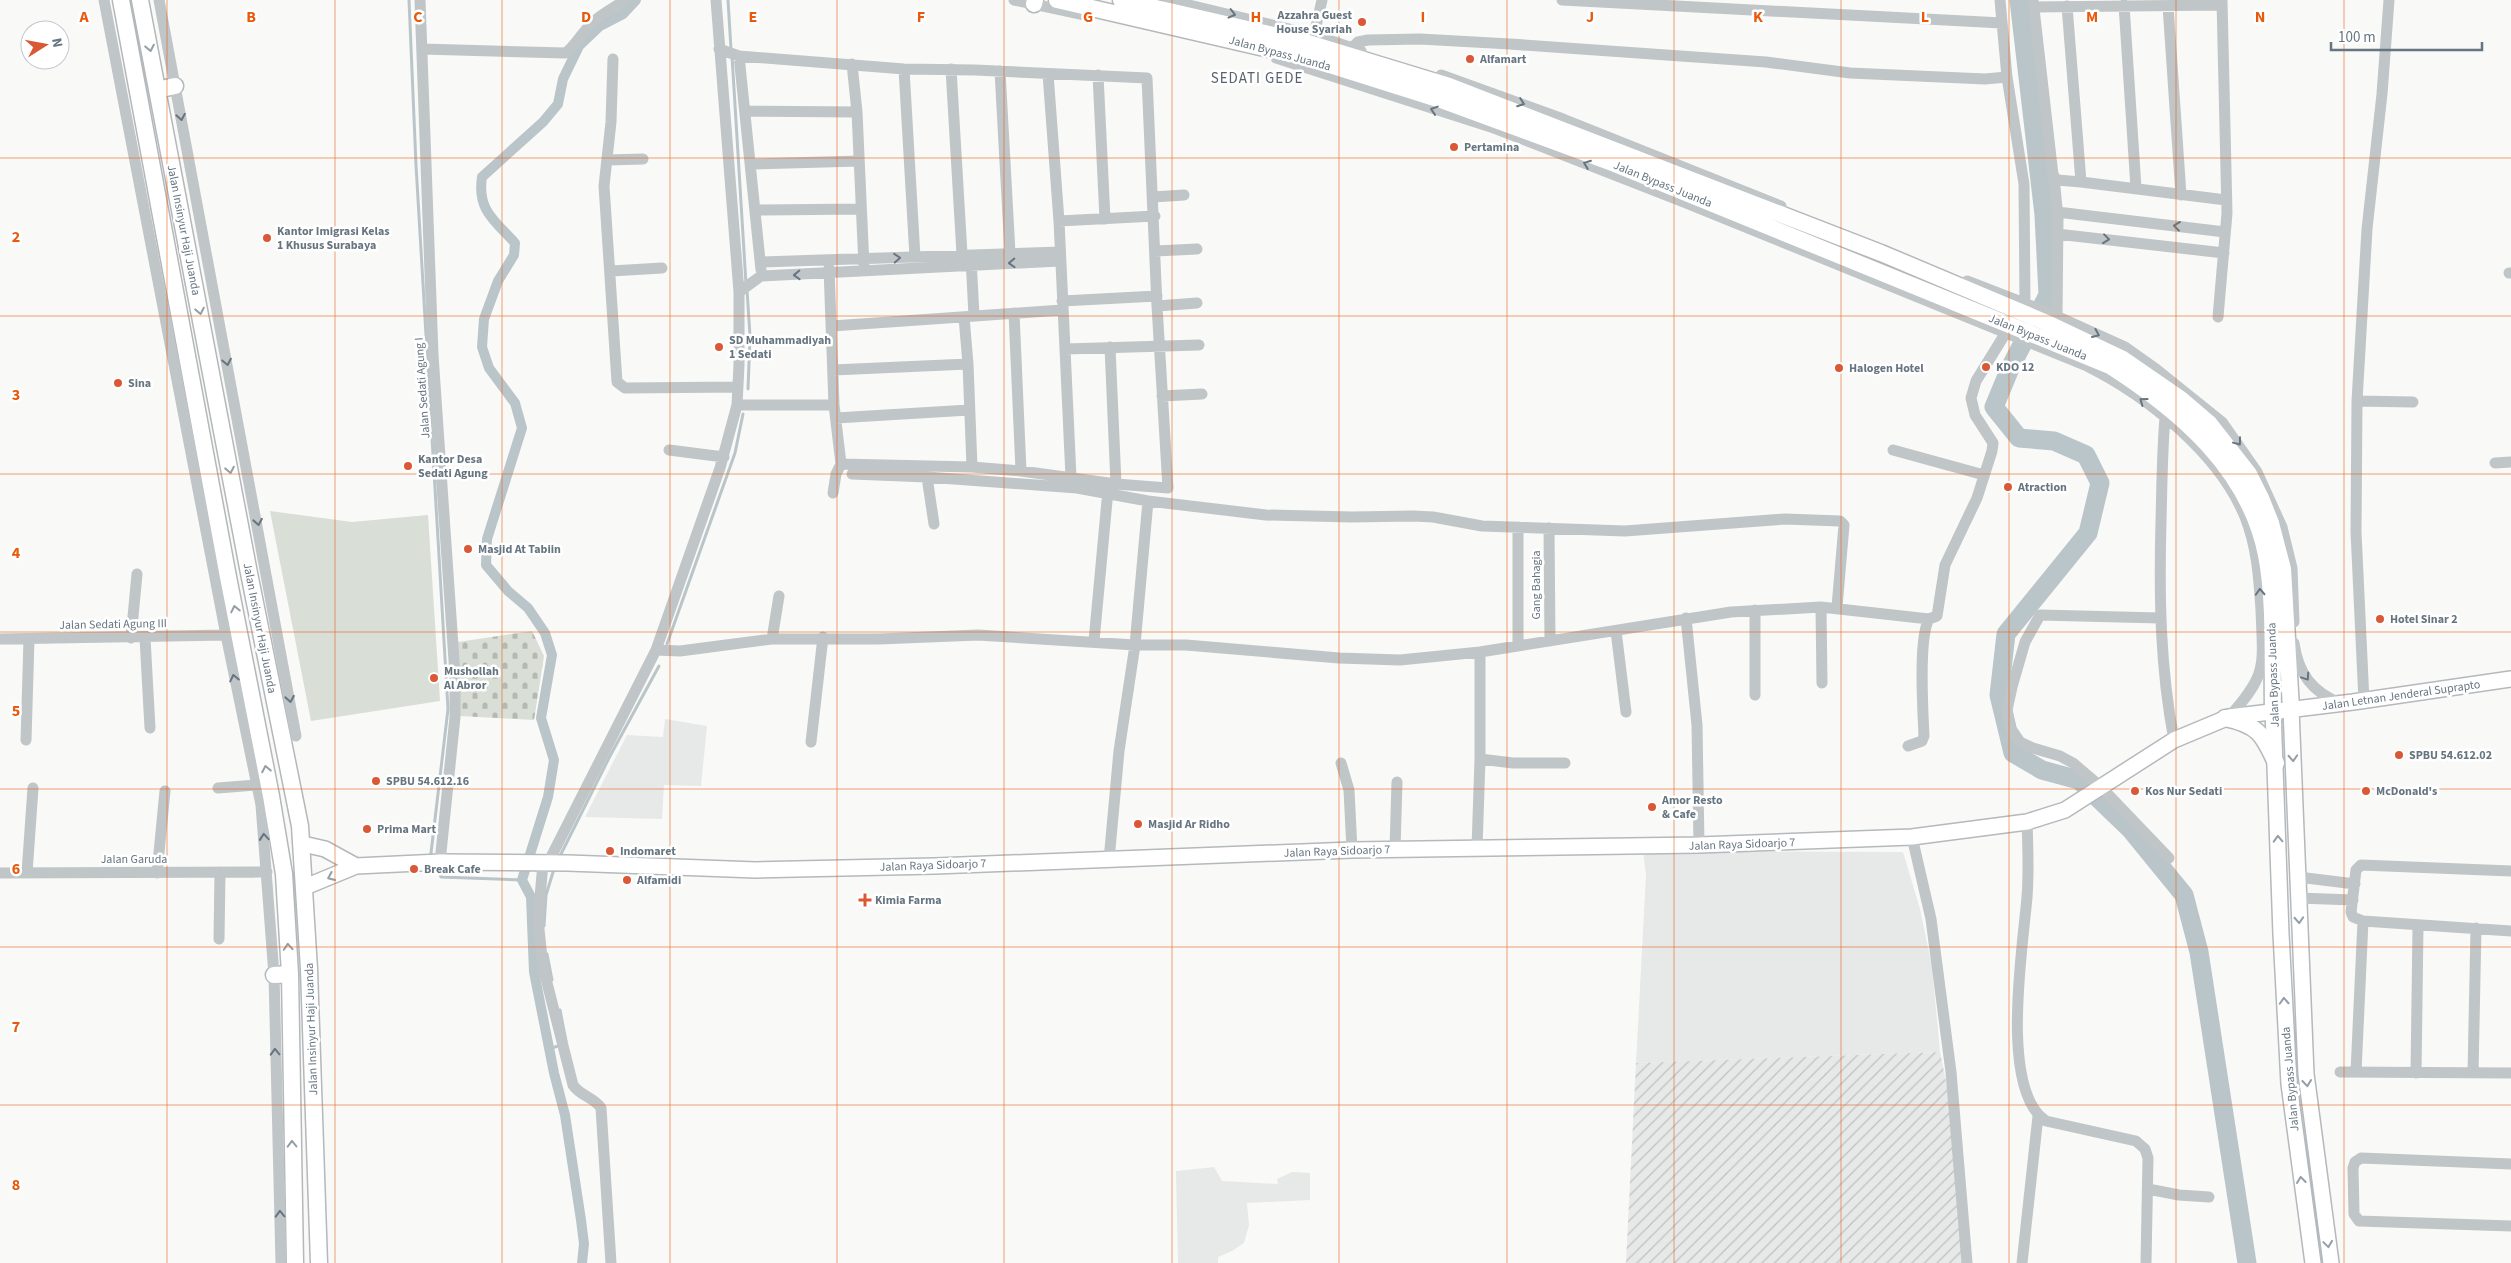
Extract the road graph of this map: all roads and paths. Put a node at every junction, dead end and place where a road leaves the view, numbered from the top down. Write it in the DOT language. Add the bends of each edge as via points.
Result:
graph roads {
  1 [pos="104,0"];
  2 [pos="121,0"];
  3 [pos="140,0"];
  4 [pos="160,0"];
  5 [pos="420,0"];
  6 [pos="625,0"];
  7 [pos="716,0"];
  8 [pos="1014,0"];
  9 [pos="1057,0"];
  10 [pos="1122,0"];
  11 [pos="1168,0"];
  12 [pos="1322,0"];
  13 [pos="1562,0"];
  14 [pos="2000,0"];
  15 [pos="2389,0"];
  16 [pos="1607,1"];
  17 [pos="1034,2"];
  18 [pos="2222,2"];
  19 [pos="2033,4"];
  20 [pos="2073,4"];
  21 [pos="2124,6"];
  22 [pos="2168,6"];
  23 [pos="1201,10"];
  24 [pos="2002,23"];
  25 [pos="1171,29"];
  26 [pos="1314,35"];
  27 [pos="1352,48"];
  28 [pos="422,49"];
  29 [pos="730,52"];
  30 [pos="124,59"];
  31 [pos="613,59"];
  32 [pos="852,64"];
  33 [pos="904,69"];
  34 [pos="951,69"];
  35 [pos="1000,71"];
  36 [pos="1048,74"];
  37 [pos="1098,76"];
  38 [pos="2007,77"];
  39 [pos="175,86"];
  40 [pos="157,90"];
  41 [pos="745,111"];
  42 [pos="857,112"];
  43 [pos="1618,158"];
  44 [pos="643,159"];
  45 [pos="607,160"];
  46 [pos="860,161"];
  47 [pos="750,164"];
  48 [pos="2054,178"];
  49 [pos="2081,182"];
  50 [pos="2136,188"];
  51 [pos="1184,195"];
  52 [pos="2181,195"];
  53 [pos="1153,197"];
  54 [pos="2226,200"];
  55 [pos="862,209"];
  56 [pos="755,210"];
  57 [pos="2057,212"];
  58 [pos="1155,216"];
  59 [pos="1105,219"];
  60 [pos="1059,222"];
  61 [pos="2226,232"];
  62 [pos="2058,234"];
  63 [pos="1197,249"];
  64 [pos="1155,251"];
  65 [pos="1010,253"];
  66 [pos="2224,253"];
  67 [pos="915,257"];
  68 [pos="1060,257"];
  69 [pos="968,258"];
  70 [pos="864,260"];
  71 [pos="828,261"];
  72 [pos="761,262"];
  73 [pos="662,268"];
  74 [pos="611,272"];
  75 [pos="864,272"];
  76 [pos="829,274"];
  77 [pos="758,279"];
  78 [pos="742,290"];
  79 [pos="1157,301"];
  80 [pos="1197,303"];
  81 [pos="1062,305"];
  82 [pos="1014,313"];
  83 [pos="969,316"];
  84 [pos="2218,317"];
  85 [pos="2052,318"];
  86 [pos="2017,320"];
  87 [pos="832,326"];
  88 [pos="1199,345"];
  89 [pos="1159,346"];
  90 [pos="1110,347"];
  91 [pos="1065,349"];
  92 [pos="968,364"];
  93 [pos="833,370"];
  94 [pos="738,387"];
  95 [pos="1202,394"];
  96 [pos="1162,396"];
  97 [pos="2356,401"];
  98 [pos="2413,402"];
  99 [pos="737,405"];
  100 [pos="834,405"];
  101 [pos="969,410"];
  102 [pos="836,418"];
  103 [pos="2170,418"];
  104 [pos="186,426"];
  105 [pos="202,434"];
  106 [pos="669,450"];
  107 [pos="1894,450"];
  108 [pos="724,457"];
  109 [pos="2511,462"];
  110 [pos="2495,463"];
  111 [pos="841,464"];
  112 [pos="972,467"];
  113 [pos="1021,471"];
  114 [pos="852,474"];
  115 [pos="1984,474"];
  116 [pos="928,476"];
  117 [pos="1070,477"];
  118 [pos="1112,483"];
  119 [pos="833,493"];
  120 [pos="1107,495"];
  121 [pos="1148,501"];
  122 [pos="934,524"];
  123 [pos="1518,527"];
  124 [pos="1549,528"];
  125 [pos="249,573"];
  126 [pos="137,574"];
  127 [pos="228,577"];
  128 [pos="2288,583"];
  129 [pos="779,596"];
  130 [pos="1822,607"];
  131 [pos="1837,607"];
  132 [pos="1756,610"];
  133 [pos="1686,618"];
  134 [pos="2160,618"];
  135 [pos="1929,619"];
  136 [pos="1616,631"];
  137 [pos="226,635"];
  138 [pos="823,637"];
  139 [pos="131,638"];
  140 [pos="145,638"];
  141 [pos="0,639"];
  142 [pos="28,639"];
  143 [pos="772,639"];
  144 [pos="1094,641"];
  145 [pos="1550,641"];
  146 [pos="1135,645"];
  147 [pos="1518,646"];
  148 [pos="656,650"];
  149 [pos="1480,652"];
  150 [pos="2511,679"];
  151 [pos="1822,683"];
  152 [pos="1755,695"];
  153 [pos="2364,701"];
  154 [pos="2342,704"];
  155 [pos="2291,709"];
  156 [pos="2273,711"];
  157 [pos="1626,712"];
  158 [pos="2227,718"];
  159 [pos="150,728"];
  160 [pos="296,736"];
  161 [pos="26,740"];
  162 [pos="2174,740"];
  163 [pos="811,742"];
  164 [pos="1908,746"];
  165 [pos="1480,759"];
  166 [pos="1341,763"];
  167 [pos="1565,763"];
  168 [pos="2276,763"];
  169 [pos="1397,782"];
  170 [pos="256,784"];
  171 [pos="33,788"];
  172 [pos="218,788"];
  173 [pos="2100,788"];
  174 [pos="165,791"];
  175 [pos="266,801"];
  176 [pos="2027,822"];
  177 [pos="1912,837"];
  178 [pos="303,844"];
  179 [pos="1699,845"];
  180 [pos="1477,848"];
  181 [pos="1395,849"];
  182 [pos="1352,850"];
  183 [pos="2169,858"];
  184 [pos="1109,860"];
  185 [pos="440,862"];
  186 [pos="545,863"];
  187 [pos="356,866"];
  188 [pos="2511,871"];
  189 [pos="220,872"];
  190 [pos="268,872"];
  191 [pos="0,873"];
  192 [pos="26,873"];
  193 [pos="157,873"];
  194 [pos="2298,877"];
  195 [pos="2320,879"];
  196 [pos="2355,884"];
  197 [pos="305,887"];
  198 [pos="2298,898"];
  199 [pos="2319,898"];
  200 [pos="2353,900"];
  201 [pos="2363,921"];
  202 [pos="2418,926"];
  203 [pos="2476,928"];
  204 [pos="2511,931"];
  205 [pos="219,939"];
  206 [pos="282,975"];
  207 [pos="2340,1072"];
  208 [pos="2356,1072"];
  209 [pos="2416,1073"];
  210 [pos="2473,1073"];
  211 [pos="2511,1074"];
  212 [pos="2038,1116"];
  213 [pos="2511,1164"];
  214 [pos="316,1172"];
  215 [pos="292,1173"];
  216 [pos="2148,1189"];
  217 [pos="2209,1198"];
  218 [pos="2511,1226"];
  219 [pos="281,1263"];
  220 [pos="295,1263"];
  221 [pos="319,1263"];
  222 [pos="611,1263"];
  223 [pos="1967,1263"];
  224 [pos="2022,1263"];
  225 [pos="2146,1263"];
  226 [pos="2313,1263"];
  227 [pos="2331,1263"];
  1 -- 30 [label="street, Jalan Insinyur Haji Juanda"];
  2 -- 30 [label="highway, Jalan Insinyur Haji Juanda"];
  3 -- 40 [label="highway, Jalan Insinyur Haji Juanda, one-way"];
  4 -- 39 [label="street, Jalan Insinyur Haji Juanda"];
  5 -- 28 [label="street, Jalan Sedati Agung I"];
  6 -- 28 [label="street" via="592,23 565,53"];
  7 -- 29 [label="street"];
  8 -- 17 [label="street"];
  9 -- 25 [label="highway, Jalan Bypass Juanda"];
  10 -- 23 [label="highway, Jalan Bypass Juanda"];
  11 -- 23 [label="street"];
  12 -- 26 [label="street"];
  13 -- 16 [label="street"];
  14 -- 24 [label="street"];
  15 -- 97 [label="street" via="2367,229"];
  16 -- 24 [label="street"];
  17 -- 25 [label="street"];
  18 -- 22 [label="street"];
  18 -- 54 [label="street"];
  19 -- 20 [label="street"];
  19 -- 48 [label="street"];
  20 -- 21 [label="street"];
  20 -- 49 [label="street"];
  21 -- 22 [label="street"];
  21 -- 50 [label="street"];
  22 -- 52 [label="street"];
  23 -- 25 [label="highway, Jalan Bypass Juanda"];
  23 -- 26 [label="street, one-way"];
  23 -- 43 [label="highway, Jalan Bypass Juanda" via="1308,58"];
  24 -- 38 [label="street"];
  43 -- 25 [label="street, one-way" via="1494,128 1273,57"];
  26 -- 27 [label="street"];
  27 -- 38 [label="street" via="1358,42 1368,40 1429,40 1709,57 1850,73 1985,79"];
  27 -- 43 [label="street, one-way" via="1452,78 1564,119"];
  28 -- 185 [label="street, Jalan Sedati Agung I" via="433,356 455,717"];
  29 -- 32 [label="street"];
  29 -- 41 [label="street"];
  29 -- 78 [label="street"];
  30 -- 104 [label="street, Jalan Insinyur Haji Juanda"];
  30 -- 105 [label="highway, Jalan Insinyur Haji Juanda"];
  31 -- 45 [label="street"];
  32 -- 33 [label="street"];
  32 -- 42 [label="street"];
  33 -- 34 [label="street"];
  33 -- 67 [label="street"];
  34 -- 35 [label="street"];
  34 -- 69 [label="street"];
  35 -- 36 [label="street"];
  35 -- 65 [label="street"];
  36 -- 37 [label="street"];
  36 -- 60 [label="street"];
  37 -- 53 [label="street" via="1147,78"];
  37 -- 59 [label="street"];
  38 -- 86 [label="street" via="2023,175"];
  39 -- 40 [label="highway"];
  39 -- 160 [label="street, Jalan Insinyur Haji Juanda, one-way"];
  40 -- 125 [label="highway, Jalan Insinyur Haji Juanda, one-way"];
  41 -- 42 [label="street"];
  41 -- 47 [label="street"];
  42 -- 46 [label="street"];
  43 -- 86 [label="highway, Jalan Bypass Juanda" via="1709,208 1898,285"];
  43 -- 86 [label="highway, Jalan Bypass Juanda" via="1726,188 1911,262"];
  44 -- 45 [label="street"];
  45 -- 74 [label="street" via="604,186"];
  46 -- 47 [label="street"];
  46 -- 55 [label="street"];
  47 -- 56 [label="street"];
  48 -- 49 [label="street"];
  48 -- 57 [label="street"];
  49 -- 50 [label="street"];
  50 -- 52 [label="street"];
  51 -- 53 [label="street"];
  52 -- 54 [label="street"];
  53 -- 58 [label="street"];
  54 -- 61 [label="street"];
  55 -- 56 [label="street"];
  55 -- 70 [label="street"];
  56 -- 72 [label="street"];
  61 -- 57 [label="street, one-way"];
  57 -- 62 [label="street"];
  58 -- 59 [label="street"];
  58 -- 64 [label="street"];
  59 -- 60 [label="street"];
  60 -- 68 [label="street"];
  61 -- 66 [label="street"];
  62 -- 66 [label="street, one-way"];
  62 -- 85 [label="street"];
  63 -- 64 [label="street"];
  64 -- 79 [label="street"];
  65 -- 68 [label="street"];
  65 -- 69 [label="street"];
  66 -- 84 [label="street"];
  67 -- 69 [label="street"];
  70 -- 67 [label="street, one-way"];
  68 -- 69 [label="street, one-way"];
  68 -- 81 [label="street"];
  69 -- 75 [label="street"];
  69 -- 83 [label="street"];
  70 -- 71 [label="street"];
  70 -- 75 [label="street"];
  71 -- 72 [label="street"];
  71 -- 76 [label="street"];
  72 -- 77 [label="street"];
  73 -- 74 [label="street"];
  74 -- 94 [label="street" via="616,378 619,384 625,388"];
  75 -- 76 [label="street"];
  76 -- 77 [label="street, one-way"];
  76 -- 87 [label="street"];
  77 -- 78 [label="street"];
  78 -- 94 [label="street"];
  79 -- 80 [label="street"];
  79 -- 81 [label="street"];
  79 -- 89 [label="street"];
  81 -- 82 [label="street"];
  81 -- 91 [label="street"];
  82 -- 83 [label="street"];
  82 -- 113 [label="street"];
  83 -- 87 [label="street"];
  83 -- 92 [label="street"];
  85 -- 86 [label="highway, Jalan Bypass Juanda"];
  85 -- 128 [label="highway, Jalan Bypass Juanda, one-way" via="2123,359 2223,432 2261,498"];
  103 -- 86 [label="highway, Jalan Bypass Juanda, one-way" via="2141,386 2110,366 2033,340"];
  86 -- 115 [label="street" via="1976,382 1971,398 1975,415 1993,443"];
  87 -- 93 [label="street"];
  88 -- 89 [label="street"];
  89 -- 90 [label="street"];
  89 -- 96 [label="street"];
  90 -- 91 [label="street"];
  90 -- 118 [label="street"];
  91 -- 117 [label="street"];
  92 -- 93 [label="street"];
  92 -- 101 [label="street"];
  93 -- 100 [label="street"];
  94 -- 99 [label="street"];
  95 -- 96 [label="street"];
  96 -- 118 [label="street" via="1168,488"];
  97 -- 98 [label="street"];
  97 -- 153 [label="street" via="2356,532"];
  99 -- 100 [label="street"];
  99 -- 108 [label="street"];
  100 -- 102 [label="street"];
  101 -- 102 [label="street"];
  101 -- 112 [label="street"];
  102 -- 111 [label="street"];
  103 -- 134 [label="street"];
  103 -- 156 [label="highway, Jalan Bypass Juanda" via="2208,443 2246,498 2257,524 2268,566"];
  158 -- 103 [label="street, one-way" via="2255,685 2262,664 2256,554 2245,517 2230,488 2205,454"];
  104 -- 105 [label="highway"];
  104 -- 137 [label="street, Jalan Insinyur Haji Juanda"];
  105 -- 127 [label="highway, Jalan Insinyur Haji Juanda"];
  106 -- 108 [label="street"];
  107 -- 115 [label="street"];
  108 -- 148 [label="street"];
  109 -- 110 [label="street"];
  111 -- 112 [label="street"];
  111 -- 119 [label="street"];
  112 -- 113 [label="street"];
  113 -- 117 [label="street"];
  114 -- 116 [label="street"];
  115 -- 135 [label="street" via="1977,498 1945,565 1936,616"];
  116 -- 120 [label="street" via="1077,488"];
  116 -- 122 [label="street"];
  117 -- 118 [label="street"];
  118 -- 120 [label="street"];
  120 -- 121 [label="street"];
  120 -- 144 [label="street"];
  121 -- 123 [label="street" via="1266,515 1413,516 1482,526"];
  121 -- 146 [label="street"];
  123 -- 124 [label="street"];
  123 -- 147 [label="street"];
  124 -- 131 [label="street" via="1625,530 1785,520 1840,521 1844,524"];
  124 -- 145 [label="street, Gang Bahagia"];
  125 -- 127 [label="highway"];
  125 -- 178 [label="highway, Jalan Insinyur Haji Juanda"];
  126 -- 139 [label="street"];
  175 -- 127 [label="highway, Jalan Insinyur Haji Juanda, one-way"];
  128 -- 154 [label="street, one-way" via="2299,664 2313,687 2325,697"];
  128 -- 155 [label="highway, Jalan Bypass Juanda"];
  129 -- 143 [label="street"];
  130 -- 131 [label="street"];
  130 -- 132 [label="street"];
  130 -- 151 [label="street"];
  131 -- 135 [label="street"];
  132 -- 133 [label="street"];
  132 -- 152 [label="street"];
  133 -- 136 [label="street"];
  133 -- 179 [label="street" via="1698,734"];
  134 -- 162 [label="street" via="2166,700"];
  134 -- 173 [label="street" via="2040,615 2025,642 2007,710 2011,729 2020,742 2073,763"];
  135 -- 164 [label="street" via="1925,628 1922,687 1924,736 1922,741"];
  136 -- 145 [label="street"];
  136 -- 157 [label="street"];
  137 -- 140 [label="street, Jalan Sedati Agung III"];
  170 -- 137 [label="street, Jalan Insinyur Haji Juanda, one-way"];
  138 -- 143 [label="street"];
  138 -- 144 [label="street" via="879,639 978,635"];
  138 -- 163 [label="street"];
  139 -- 140 [label="street, Jalan Sedati Agung III"];
  139 -- 142 [label="street, Jalan Sedati Agung III"];
  140 -- 159 [label="street"];
  141 -- 142 [label="street, Jalan Sedati Agung III"];
  142 -- 161 [label="street"];
  143 -- 148 [label="street" via="680,651"];
  144 -- 146 [label="street"];
  145 -- 147 [label="street"];
  146 -- 149 [label="street" via="1393,660"];
  146 -- 184 [label="street" via="1119,751"];
  147 -- 149 [label="street"];
  148 -- 186 [label="street"];
  149 -- 165 [label="street"];
  150 -- 153 [label="main road, Jalan Letnan Jenderal Suprapto"];
  153 -- 154 [label="main road, Jalan Letnan Jenderal Suprapto"];
  154 -- 155 [label="main road, Jalan Letnan Jenderal Suprapto"];
  155 -- 156 [label="main road, Jalan Raya Sidoarjo 7"];
  155 -- 194 [label="main road, Jalan Bypass Juanda, one-way"];
  156 -- 158 [label="main road, Jalan Raya Sidoarjo 7"];
  156 -- 168 [label="main road, Jalan Bypass Juanda"];
  158 -- 162 [label="main road, Jalan Raya Sidoarjo 7"];
  158 -- 168 [label="highway" via="2254,727 2267,743"];
  162 -- 173 [label="main road, Jalan Raya Sidoarjo 7"];
  165 -- 167 [label="street" via="1513,764"];
  165 -- 180 [label="street"];
  166 -- 182 [label="street" via="1349,790"];
  226 -- 168 [label="main road, Jalan Bypass Juanda, one-way" via="2289,1084 2280,934"];
  169 -- 181 [label="street"];
  170 -- 172 [label="street"];
  170 -- 175 [label="street, Jalan Insinyur Haji Juanda"];
  171 -- 192 [label="street"];
  173 -- 176 [label="main road, Jalan Raya Sidoarjo 7" via="2065,810"];
  173 -- 183 [label="street"];
  174 -- 193 [label="street"];
  190 -- 175 [label="street, Jalan Insinyur Haji Juanda, one-way"];
  206 -- 175 [label="highway, Jalan Insinyur Haji Juanda, one-way" via="284,874"];
  176 -- 177 [label="main road, Jalan Raya Sidoarjo 7"];
  176 -- 212 [label="street" via="2027,898 2016,1012 2024,1083"];
  177 -- 179 [label="main road, Jalan Raya Sidoarjo 7"];
  177 -- 223 [label="street" via="1931,919 1950,1063"];
  178 -- 187 [label="main road" via="325,849"];
  178 -- 197 [label="highway, Jalan Insinyur Haji Juanda"];
  179 -- 180 [label="main road, Jalan Raya Sidoarjo 7"];
  180 -- 181 [label="main road, Jalan Raya Sidoarjo 7"];
  181 -- 182 [label="main road, Jalan Raya Sidoarjo 7"];
  182 -- 184 [label="main road, Jalan Raya Sidoarjo 7"];
  184 -- 186 [label="main road, Jalan Raya Sidoarjo 7" via="756,870"];
  185 -- 186 [label="main road, Jalan Raya Sidoarjo 7"];
  185 -- 187 [label="main road, Jalan Raya Sidoarjo 7"];
  186 -- 222 [label="street" via="538,920 543,967 576,1088 601,1108"];
  187 -- 197 [label="main road, Jalan Raya Sidoarjo 7, one-way"];
  188 -- 196 [label="street" via="2361,865 2356,870"];
  189 -- 190 [label="street, Jalan Garuda"];
  189 -- 193 [label="street, Jalan Garuda"];
  189 -- 205 [label="street"];
  190 -- 206 [label="street, Jalan Insinyur Haji Juanda"];
  191 -- 192 [label="street, Jalan Garuda"];
  192 -- 193 [label="street, Jalan Garuda"];
  194 -- 195 [label="street"];
  194 -- 198 [label="main road, Jalan Bypass Juanda"];
  195 -- 196 [label="street"];
  195 -- 199 [label="street"];
  196 -- 200 [label="street"];
  197 -- 214 [label="highway, Jalan Insinyur Haji Juanda"];
  198 -- 199 [label="street"];
  198 -- 227 [label="main road, Jalan Bypass Juanda, one-way" via="2307,1080"];
  199 -- 200 [label="street"];
  200 -- 201 [label="street" via="2352,915"];
  201 -- 202 [label="street"];
  201 -- 208 [label="street"];
  202 -- 203 [label="street"];
  202 -- 209 [label="street"];
  203 -- 204 [label="street"];
  203 -- 210 [label="street"];
  215 -- 206 [label="highway, Jalan Insinyur Haji Juanda, one-way"];
  219 -- 206 [label="street, Jalan Insinyur Haji Juanda, one-way"];
  207 -- 208 [label="street"];
  208 -- 209 [label="street"];
  209 -- 210 [label="street"];
  210 -- 211 [label="street"];
  212 -- 216 [label="street" via="2052,1123 2136,1141 2147,1153"];
  212 -- 224 [label="street"];
  213 -- 218 [label="street" via="2360,1158 2353,1168 2354,1214 2359,1220"];
  214 -- 215 [label="highway"];
  214 -- 221 [label="highway, Jalan Insinyur Haji Juanda"];
  215 -- 220 [label="highway, Jalan Insinyur Haji Juanda"];
  216 -- 217 [label="street"];
  216 -- 225 [label="street"];
}
